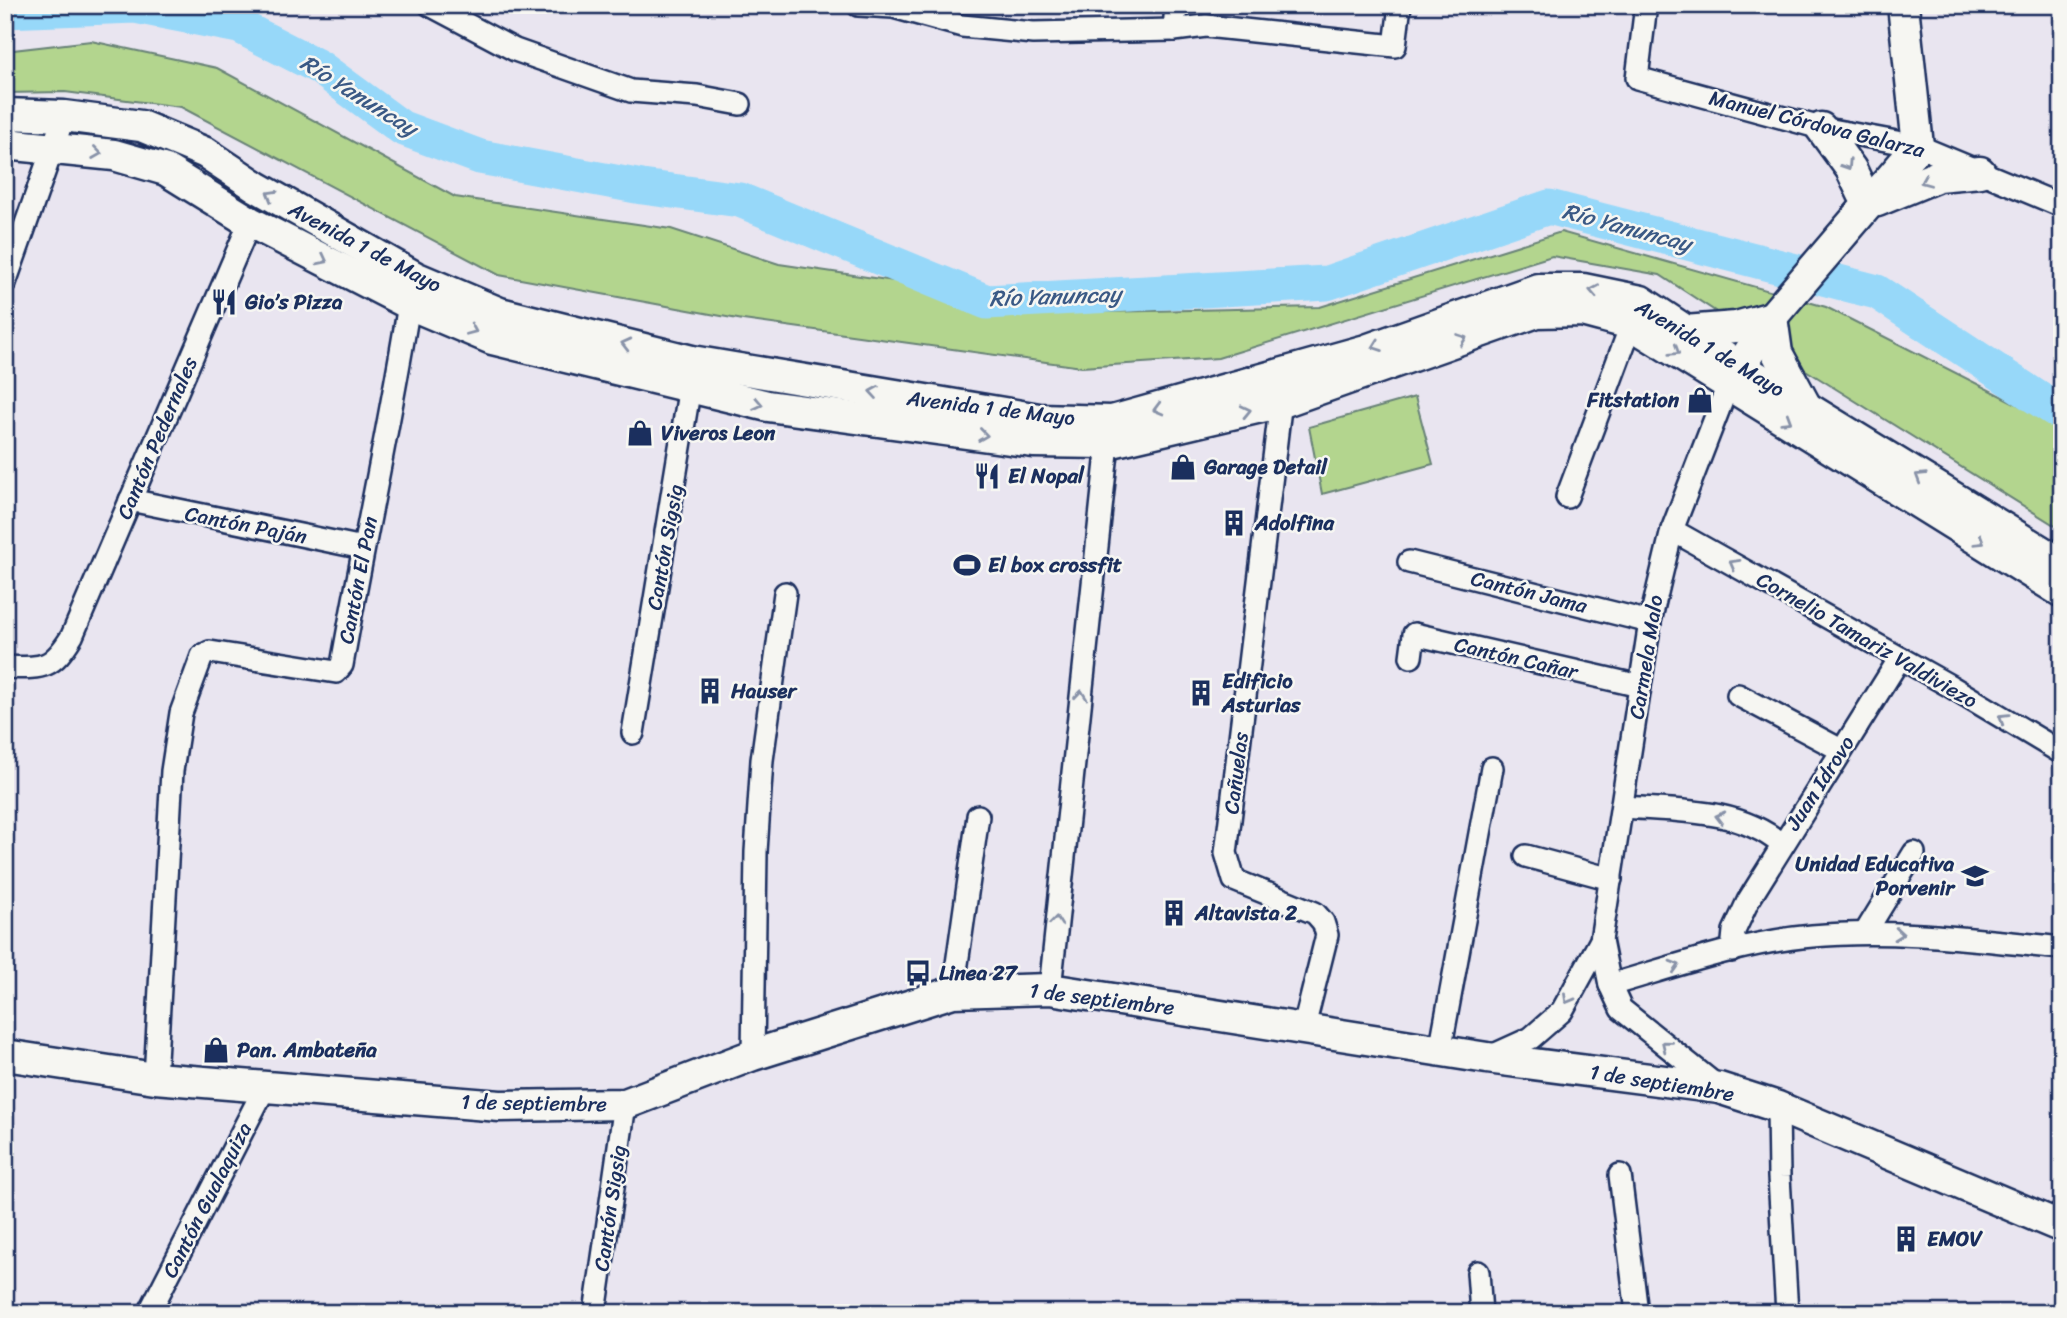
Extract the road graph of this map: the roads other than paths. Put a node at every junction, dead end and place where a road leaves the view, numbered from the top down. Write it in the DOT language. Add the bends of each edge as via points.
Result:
graph roads {
  1 [pos="430,5"];
  2 [pos="858,5"];
  3 [pos="1176,5"];
  4 [pos="1400,5"];
  5 [pos="1646,5"];
  6 [pos="1903,5"];
  7 [pos="1174,30"];
  8 [pos="740,104"];
  9 [pos="5,114"];
  10 [pos="64,116"];
  11 [pos="1821,128"];
  12 [pos="5,144"];
  13 [pos="1918,146"];
  14 [pos="55,147"];
  15 [pos="1980,172"];
  16 [pos="1873,202"];
  17 [pos="2062,206"];
  18 [pos="250,222"];
  19 [pos="5,283"];
  20 [pos="409,304"];
  21 [pos="1636,313"];
  22 [pos="1774,315"];
  23 [pos="1685,331"];
  24 [pos="692,375"];
  25 [pos="1734,376"];
  26 [pos="1281,389"];
  27 [pos="1808,408"];
  28 [pos="1108,443"];
  29 [pos="1567,497"];
  30 [pos="130,500"];
  31 [pos="1672,530"];
  32 [pos="363,548"];
  33 [pos="1409,562"];
  34 [pos="2062,564"];
  35 [pos="2062,592"];
  36 [pos="785,593"];
  37 [pos="1650,622"];
  38 [pos="1410,657"];
  39 [pos="1900,658"];
  40 [pos="5,667"];
  41 [pos="1640,686"];
  42 [pos="1738,695"];
  43 [pos="633,733"];
  44 [pos="1841,750"];
  45 [pos="2062,753"];
  46 [pos="1492,768"];
  47 [pos="1623,807"];
  48 [pos="978,816"];
  49 [pos="1781,844"];
  50 [pos="1914,853"];
  51 [pos="1526,856"];
  52 [pos="1611,879"];
  53 [pos="1865,933"];
  54 [pos="1601,940"];
  55 [pos="2062,948"];
  56 [pos="1732,951"];
  57 [pos="1610,985"];
  58 [pos="1050,989"];
  59 [pos="953,992"];
  60 [pos="1304,1027"];
  61 [pos="1440,1051"];
  62 [pos="5,1055"];
  63 [pos="754,1055"];
  64 [pos="1487,1058"];
  65 [pos="155,1078"];
  66 [pos="265,1087"];
  67 [pos="1719,1088"];
  68 [pos="625,1104"];
  69 [pos="1778,1107"];
  70 [pos="1620,1175"];
  71 [pos="2062,1227"];
  72 [pos="1478,1272"];
  73 [pos="149,1313"];
  74 [pos="595,1313"];
  75 [pos="1481,1313"];
  76 [pos="1637,1313"];
  77 [pos="1787,1313"];
  1 -- 8 [label="street" via="516,50 631,91"];
  2 -- 7 [label="street" via="892,7 962,26 1033,33"];
  3 -- 7 [label="street"];
  4 -- 7 [label="street" via="1395,46 1206,26"];
  5 -- 11 [label="street, Manuel Córdova Galarza" via="1637,78"];
  6 -- 13 [label="main road"];
  9 -- 10 [label="main road, Avenida 1 de Mayo"];
  10 -- 14 [label="street"];
  24 -- 10 [label="main road, Avenida 1 de Mayo, one-way" via="500,313 415,277 206,153 141,126"];
  11 -- 13 [label="street, Manuel Córdova Galarza"];
  11 -- 16 [label="main road, one-way" via="1863,194"];
  12 -- 14 [label="main road, Avenida 1 de Mayo"];
  13 -- 15 [label="street, Manuel Córdova Galarza"];
  13 -- 16 [label="main road"];
  14 -- 18 [label="main road, Avenida 1 de Mayo, one-way" via="114,155 166,170"];
  14 -- 19 [label="street"];
  15 -- 16 [label="main road, one-way" via="1938,176"];
  15 -- 17 [label="street, Manuel Córdova Galarza"];
  16 -- 22 [label="main road"];
  18 -- 20 [label="main road, Avenida 1 de Mayo, one-way"];
  18 -- 30 [label="street, Cantón Pedernales"];
  20 -- 24 [label="main road, Avenida 1 de Mayo, one-way" via="492,339"];
  20 -- 32 [label="street, Cantón El Pan" via="391,420"];
  21 -- 23 [label="main road, Avenida 1 de Mayo"];
  21 -- 25 [label="main road, Avenida 1 de Mayo, one-way"];
  21 -- 26 [label="main road, Avenida 1 de Mayo" via="1583,289 1538,289 1366,351"];
  21 -- 29 [label="street"];
  22 -- 23 [label="main road" via="1736,327"];
  22 -- 25 [label="main road"];
  22 -- 27 [label="main road" via="1777,353"];
  23 -- 25 [label="main road, Avenida 1 de Mayo"];
  26 -- 24 [label="main road, Avenida 1 de Mayo, one-way" via="1112,421 1039,419"];
  24 -- 28 [label="main road, Avenida 1 de Mayo, one-way" via="768,406 1033,442"];
  24 -- 43 [label="street, Cantón Sigsig"];
  25 -- 27 [label="main road, Avenida 1 de Mayo"];
  25 -- 31 [label="street, Carmela Malo"];
  25 -- 35 [label="main road, Avenida 1 de Mayo, one-way"];
  28 -- 26 [label="main road, Avenida 1 de Mayo, one-way"];
  26 -- 60 [label="street, Cañuelas" via="1226,853 1234,880 1315,913 1323,922 1327,934"];
  34 -- 27 [label="main road, Avenida 1 de Mayo, one-way"];
  58 -- 28 [label="street, one-way"];
  30 -- 32 [label="street, Cantón Paján"];
  30 -- 40 [label="street, Cantón Pedernales" via="62,652 40,668"];
  31 -- 37 [label="street, Carmela Malo"];
  39 -- 31 [label="street, Cornelio Tamariz Valdiviezo, one-way"];
  32 -- 65 [label="street, Cantón El Pan" via="342,666 336,672 210,652 202,656 181,713 172,771"];
  33 -- 37 [label="street, Cantón Jama"];
  36 -- 63 [label="street" via="762,760"];
  37 -- 41 [label="street, Carmela Malo"];
  38 -- 41 [label="street, Cantón Cañar" via="1414,634"];
  39 -- 44 [label="street, Juan Idrovo"];
  45 -- 39 [label="street, Cornelio Tamariz Valdiviezo, one-way"];
  41 -- 47 [label="street, Carmela Malo"];
  42 -- 44 [label="street"];
  44 -- 49 [label="street, Juan Idrovo"];
  46 -- 61 [label="street"];
  49 -- 47 [label="street, one-way" via="1766,831 1714,814"];
  47 -- 52 [label="street, Carmela Malo"];
  48 -- 59 [label="street"];
  49 -- 56 [label="street, Juan Idrovo" via="1734,931"];
  50 -- 53 [label="street"];
  51 -- 52 [label="street"];
  52 -- 54 [label="street, Carmela Malo"];
  53 -- 55 [label="street, one-way"];
  53 -- 56 [label="street" via="1810,936"];
  54 -- 57 [label="street, Carmela Malo"];
  54 -- 64 [label="street, Carmela Malo, one-way" via="1562,1011 1531,1038"];
  57 -- 56 [label="street, one-way"];
  67 -- 57 [label="street, Carmela Malo, one-way" via="1621,1009"];
  58 -- 59 [label="main road, 1 de septiembre"];
  58 -- 60 [label="main road, 1 de septiembre"];
  59 -- 63 [label="main road, 1 de septiembre"];
  60 -- 61 [label="main road, 1 de septiembre"];
  61 -- 64 [label="main road, 1 de septiembre"];
  62 -- 65 [label="main road, 1 de septiembre"];
  63 -- 68 [label="main road, 1 de septiembre"];
  64 -- 67 [label="main road, 1 de septiembre"];
  65 -- 66 [label="main road, 1 de septiembre"];
  66 -- 68 [label="main road, 1 de septiembre" via="500,1106"];
  66 -- 73 [label="street, Cantón Gualaquiza"];
  67 -- 69 [label="main road, 1 de septiembre"];
  68 -- 74 [label="street, Cantón Sigsig"];
  69 -- 71 [label="main road, 1 de septiembre"];
  69 -- 77 [label="street"];
  70 -- 76 [label="street"];
  72 -- 75 [label="street"];
}
